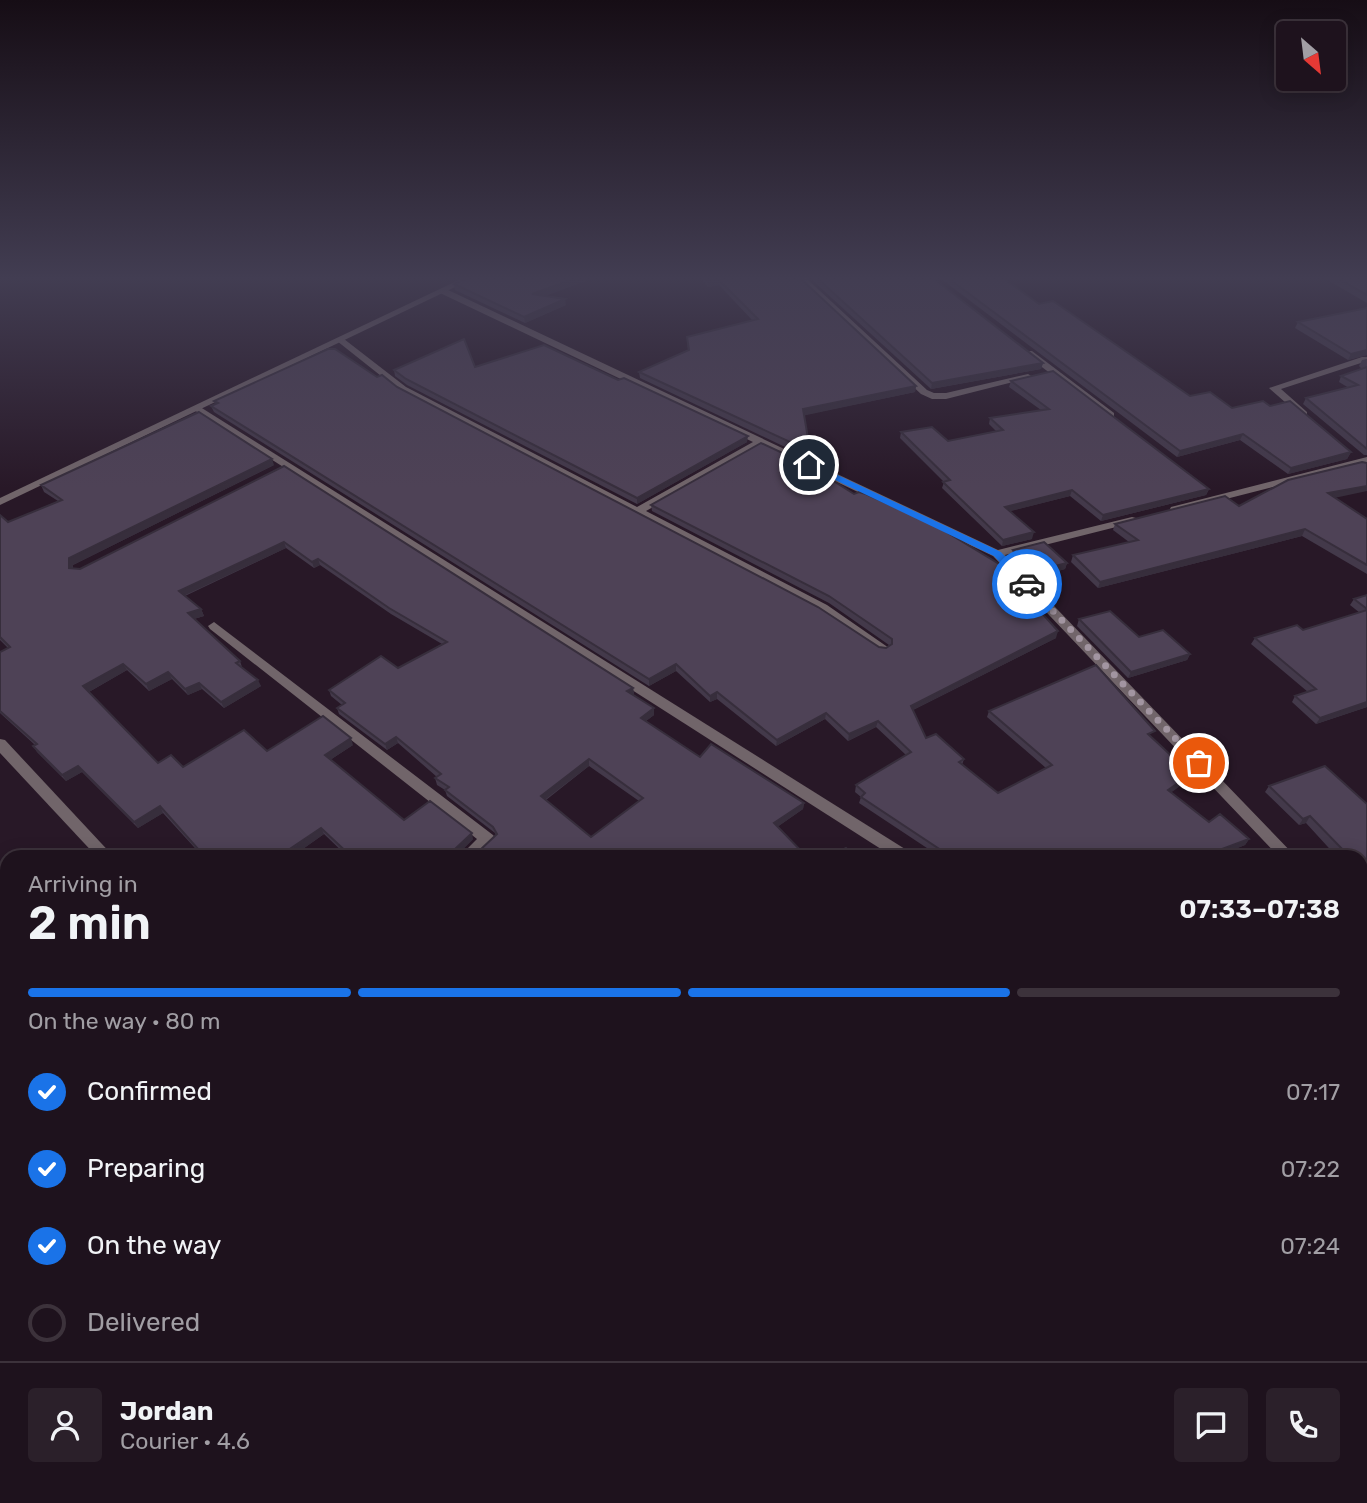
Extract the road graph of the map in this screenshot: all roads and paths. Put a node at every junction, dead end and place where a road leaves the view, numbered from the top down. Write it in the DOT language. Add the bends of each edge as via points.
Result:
graph roads {
  1 [pos="326,348"];
  2 [pos="350,348"];
  3 [pos="563,348"];
  4 [pos="877,348"];
  5 [pos="1023,348"];
  6 [pos="1365,359"];
  7 [pos="1054,371"];
  8 [pos="198,408"];
  9 [pos="1313,421"];
  10 [pos="1120,422"];
  11 [pos="761,442"];
  12 [pos="1351,454"];
  13 [pos="1365,463"];
  14 [pos="1209,489"];
  15 [pos="1220,497"];
  16 [pos="0,502"];
  17 [pos="1167,511"];
  18 [pos="636,512"];
  19 [pos="1141,517"];
  20 [pos="997,554"];
  21 [pos="214,626"];
  22 [pos="883,648"];
  23 [pos="0,744"];
  24 [pos="100,850"];
  25 [pos="474,850"];
  26 [pos="895,850"];
  27 [pos="1282,850"];
  1 -- 8 [label="street"];
  2 -- 18 [label="street" via="403,389"];
  3 -- 11 [label="street"];
  4 -- 7 [label="street" via="932,396"];
  5 -- 7 [label="street"];
  6 -- 9 [label="street" via="1274,388"];
  7 -- 10 [label="street"];
  8 -- 16 [label="street"];
  8 -- 26 [label="street" via="281,468"];
  11 -- 18 [label="street"];
  11 -- 20 [label="street"];
  12 -- 13 [label="street"];
  13 -- 15 [label="street"];
  14 -- 15 [label="street"];
  15 -- 17 [label="street"];
  18 -- 22 [label="street" via="823,608"];
  19 -- 20 [label="street"];
  20 -- 27 [label="street"];
  21 -- 25 [label="street" via="488,839"];
  23 -- 24 [label="street"];
}
